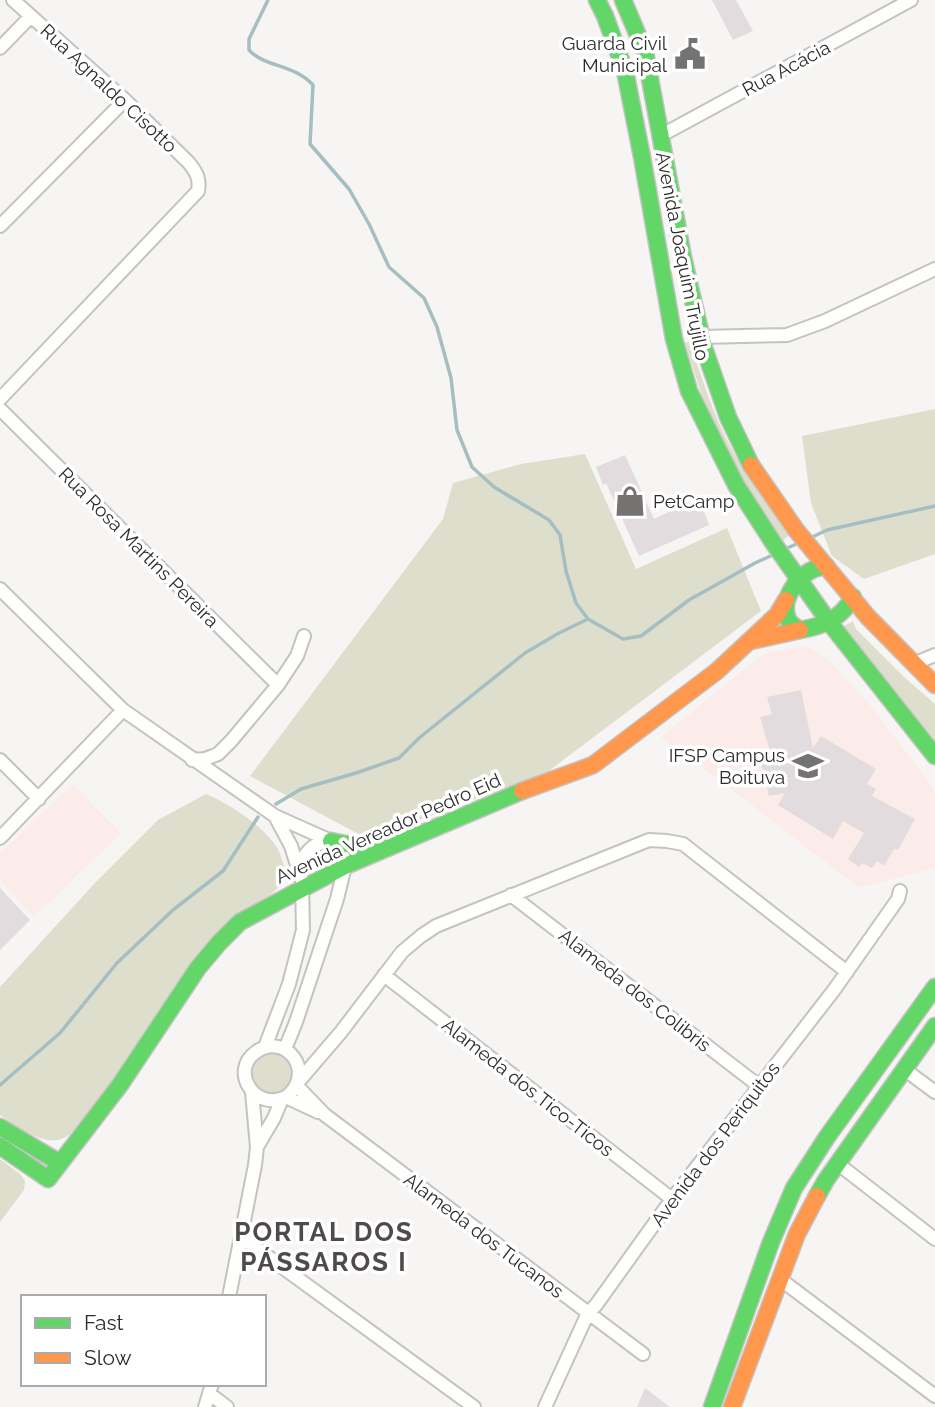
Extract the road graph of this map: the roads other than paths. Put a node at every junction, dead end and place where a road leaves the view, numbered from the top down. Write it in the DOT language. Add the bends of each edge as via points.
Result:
graph roads {
  1 [pos="13,0"];
  2 [pos="597,0"];
  3 [pos="623,0"];
  4 [pos="911,0"];
  5 [pos="31,16"];
  6 [pos="0,48"];
  7 [pos="125,100"];
  8 [pos="660,136"];
  9 [pos="0,226"];
  10 [pos="935,269"];
  11 [pos="701,337"];
  12 [pos="0,399"];
  13 [pos="0,409"];
  14 [pos="822,561"];
  15 [pos="796,575"];
  16 [pos="0,589"];
  17 [pos="853,597"];
  18 [pos="786,600"];
  19 [pos="829,622"];
  20 [pos="800,631"];
  21 [pos="304,635"];
  22 [pos="749,642"];
  23 [pos="935,655"];
  24 [pos="913,664"];
  25 [pos="278,685"];
  26 [pos="935,685"];
  27 [pos="122,710"];
  28 [pos="935,756"];
  29 [pos="0,760"];
  30 [pos="192,760"];
  31 [pos="39,799"];
  32 [pos="275,816"];
  33 [pos="0,838"];
  34 [pos="331,841"];
  35 [pos="380,851"];
  36 [pos="299,865"];
  37 [pos="345,866"];
  38 [pos="303,887"];
  39 [pos="900,891"];
  40 [pos="512,895"];
  41 [pos="293,968"];
  42 [pos="847,972"];
  43 [pos="312,974"];
  44 [pos="384,975"];
  45 [pos="935,987"];
  46 [pos="935,1026"];
  47 [pos="265,1048"];
  48 [pos="328,1048"];
  49 [pos="285,1049"];
  50 [pos="296,1060"];
  51 [pos="904,1069"];
  52 [pos="298,1083"];
  53 [pos="759,1086"];
  54 [pos="252,1092"];
  55 [pos="935,1092"];
  56 [pos="284,1098"];
  57 [pos="325,1115"];
  58 [pos="0,1127"];
  59 [pos="0,1146"];
  60 [pos="257,1147"];
  61 [pos="60,1163"];
  62 [pos="838,1163"];
  63 [pos="672,1199"];
  64 [pos="241,1237"];
  65 [pos="935,1239"];
  66 [pos="780,1279"];
  67 [pos="229,1295"];
  68 [pos="588,1313"];
  69 [pos="643,1354"];
  70 [pos="209,1395"];
  71 [pos="935,1396"];
  72 [pos="736,1405"];
  73 [pos="227,1407"];
  74 [pos="474,1407"];
  75 [pos="545,1407"];
  76 [pos="712,1407"];
  1 -- 5 [label="street, Rua Agnaldo Cisotto"];
  2 -- 15 [label="main road, Avenida Joaquim Trujillo" via="625,72 672,326 689,391 736,485"];
  3 -- 8 [label="main road, Avenida Joaquim Trujillo" via="645,52"];
  4 -- 8 [label="street, Rua Acácia"];
  5 -- 6 [label="street"];
  5 -- 7 [label="street, Rua Agnaldo Cisotto"];
  7 -- 9 [label="street"];
  7 -- 12 [label="street, Rua Agnaldo Cisotto" via="189,163 200,182 198,191"];
  8 -- 11 [label="main road, Avenida Joaquim Trujillo"];
  10 -- 11 [label="street" via="787,335"];
  11 -- 14 [label="main road, Avenida Joaquim Trujillo" via="728,417 752,466"];
  13 -- 25 [label="street, Rua Rosa Martins Pereira"];
  14 -- 15 [label="main road"];
  14 -- 17 [label="main road, Avenida Joaquim Trujillo"];
  15 -- 18 [label="main road, Avenida Vereador Pedro Eid"];
  15 -- 19 [label="main road, Avenida Joaquim Trujillo"];
  16 -- 27 [label="street"];
  17 -- 19 [label="main road" via="844,612"];
  17 -- 24 [label="main road, Avenida Joaquim Trujillo"];
  18 -- 20 [label="main road" via="787,620"];
  18 -- 22 [label="main road, Avenida Vereador Pedro Eid"];
  19 -- 20 [label="main road"];
  19 -- 28 [label="main road, Avenida Joaquim Trujillo"];
  20 -- 22 [label="main road"];
  21 -- 25 [label="street"];
  22 -- 35 [label="main road, Avenida Vereador Pedro Eid" via="718,671 593,765"];
  23 -- 24 [label="street"];
  24 -- 26 [label="main road, Avenida Joaquim Trujillo"];
  25 -- 30 [label="street" via="218,754"];
  27 -- 30 [label="street"];
  27 -- 31 [label="street"];
  29 -- 31 [label="street"];
  30 -- 32 [label="street"];
  31 -- 33 [label="street"];
  32 -- 34 [label="street"];
  32 -- 36 [label="street"];
  34 -- 35 [label="main road"];
  34 -- 36 [label="street" via="317,843"];
  34 -- 37 [label="street"];
  35 -- 37 [label="main road, Avenida Vereador Pedro Eid"];
  36 -- 38 [label="street"];
  37 -- 38 [label="main road, Avenida Vereador Pedro Eid"];
  37 -- 43 [label="street"];
  38 -- 41 [label="street" via="303,930"];
  38 -- 61 [label="main road, Avenida Vereador Pedro Eid" via="240,922 219,943"];
  39 -- 42 [label="street, Avenida dos Periquitos"];
  40 -- 42 [label="street" via="649,840 683,844"];
  40 -- 44 [label="street" via="436,926 402,952"];
  40 -- 53 [label="street, Alameda dos Colibris"];
  41 -- 43 [label="street"];
  41 -- 47 [label="street"];
  42 -- 53 [label="street, Avenida dos Periquitos"];
  43 -- 49 [label="street"];
  44 -- 48 [label="street"];
  44 -- 63 [label="street, Alameda dos Tico-Ticos"];
  45 -- 76 [label="main road" via="794,1188"];
  46 -- 51 [label="main road"];
  47 -- 49 [label="street"];
  47 -- 54 [label="street" via="246,1065"];
  48 -- 50 [label="street"];
  48 -- 52 [label="street"];
  49 -- 50 [label="street"];
  50 -- 52 [label="street"];
  51 -- 55 [label="street"];
  51 -- 62 [label="main road"];
  52 -- 56 [label="street"];
  52 -- 57 [label="street"];
  53 -- 63 [label="street, Avenida dos Periquitos"];
  54 -- 56 [label="street" via="266,1100"];
  54 -- 60 [label="street"];
  56 -- 57 [label="street"];
  56 -- 60 [label="street"];
  57 -- 68 [label="street, Alameda dos Tucanos"];
  58 -- 61 [label="main road"];
  59 -- 61 [label="main road, Avenida Vereador Pedro Eid" via="48,1179"];
  60 -- 64 [label="street"];
  62 -- 65 [label="street"];
  62 -- 66 [label="main road" via="797,1234"];
  63 -- 68 [label="street, Avenida dos Periquitos"];
  64 -- 67 [label="street"];
  64 -- 74 [label="street"];
  66 -- 71 [label="street"];
  66 -- 72 [label="main road"];
  68 -- 69 [label="street, Alameda dos Tucanos"];
  68 -- 75 [label="street, Avenida dos Periquitos"];
  70 -- 73 [label="street"];
}
